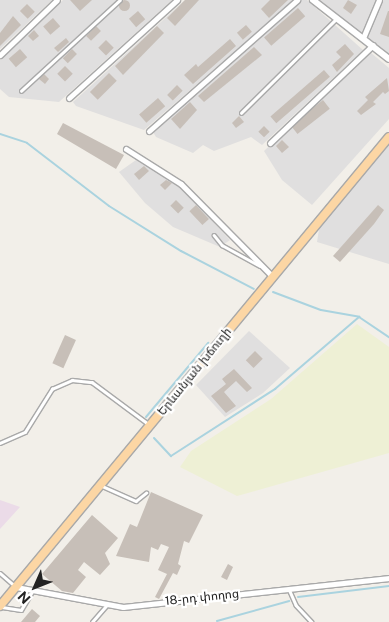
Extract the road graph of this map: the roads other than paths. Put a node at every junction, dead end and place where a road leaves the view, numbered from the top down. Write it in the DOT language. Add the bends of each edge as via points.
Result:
graph roads {
  1 [pos="57,0"];
  2 [pos="120,0"];
  3 [pos="177,0"];
  4 [pos="297,0"];
  5 [pos="312,0"];
  6 [pos="379,0"];
  7 [pos="337,18"];
  8 [pos="363,38"];
  9 [pos="372,45"];
  10 [pos="0,56"];
  11 [pos="389,59"];
  12 [pos="21,91"];
  13 [pos="69,98"];
  14 [pos="241,113"];
  15 [pos="149,131"];
  16 [pos="389,137"];
  17 [pos="270,143"];
  18 [pos="126,149"];
  19 [pos="214,235"];
  20 [pos="262,265"];
  21 [pos="272,276"];
  22 [pos="151,426"];
  23 [pos="0,443"];
  24 [pos="102,486"];
  25 [pos="146,493"];
  26 [pos="0,573"];
  27 [pos="389,578"];
  28 [pos="16,588"];
  29 [pos="289,589"];
  30 [pos="33,590"];
  31 [pos="108,604"];
  32 [pos="0,606"];
  33 [pos="92,622"];
  34 [pos="312,622"];
  1 -- 10 [label="street"];
  2 -- 12 [label="lane"];
  3 -- 13 [label="street"];
  4 -- 15 [label="street"];
  5 -- 7 [label="street"];
  6 -- 8 [label="street"];
  7 -- 8 [label="street"];
  7 -- 14 [label="lane"];
  8 -- 9 [label="street"];
  9 -- 11 [label="street"];
  9 -- 17 [label="street"];
  16 -- 21 [label="main road, Երևանյան խճուղի"];
  18 -- 20 [label="street" via="181,184"];
  19 -- 20 [label="lane" via="222,245 257,266"];
  20 -- 21 [label="street"];
  21 -- 22 [label="main road, Երևանյան խճուղի"];
  22 -- 23 [label="lane" via="92,382 72,380 52,390 26,432"];
  22 -- 24 [label="main road, Երևանյան խճուղի"];
  24 -- 25 [label="lane" via="136,501"];
  24 -- 28 [label="main road, Երևանյան խճուղի"];
  26 -- 28 [label="lane"];
  27 -- 29 [label="street, 18-րդ փողոց"];
  28 -- 30 [label="street, 18-րդ փողոց"];
  28 -- 32 [label="main road, Երևանյան խճուղի"];
  29 -- 31 [label="street, 18-րդ փողոց" via="123,606"];
  29 -- 34 [label="lane" via="296,605"];
  30 -- 31 [label="street, 18-րդ փողոց"];
  30 -- 32 [label="lane" via="21,610"];
  31 -- 33 [label="lane"];
}
